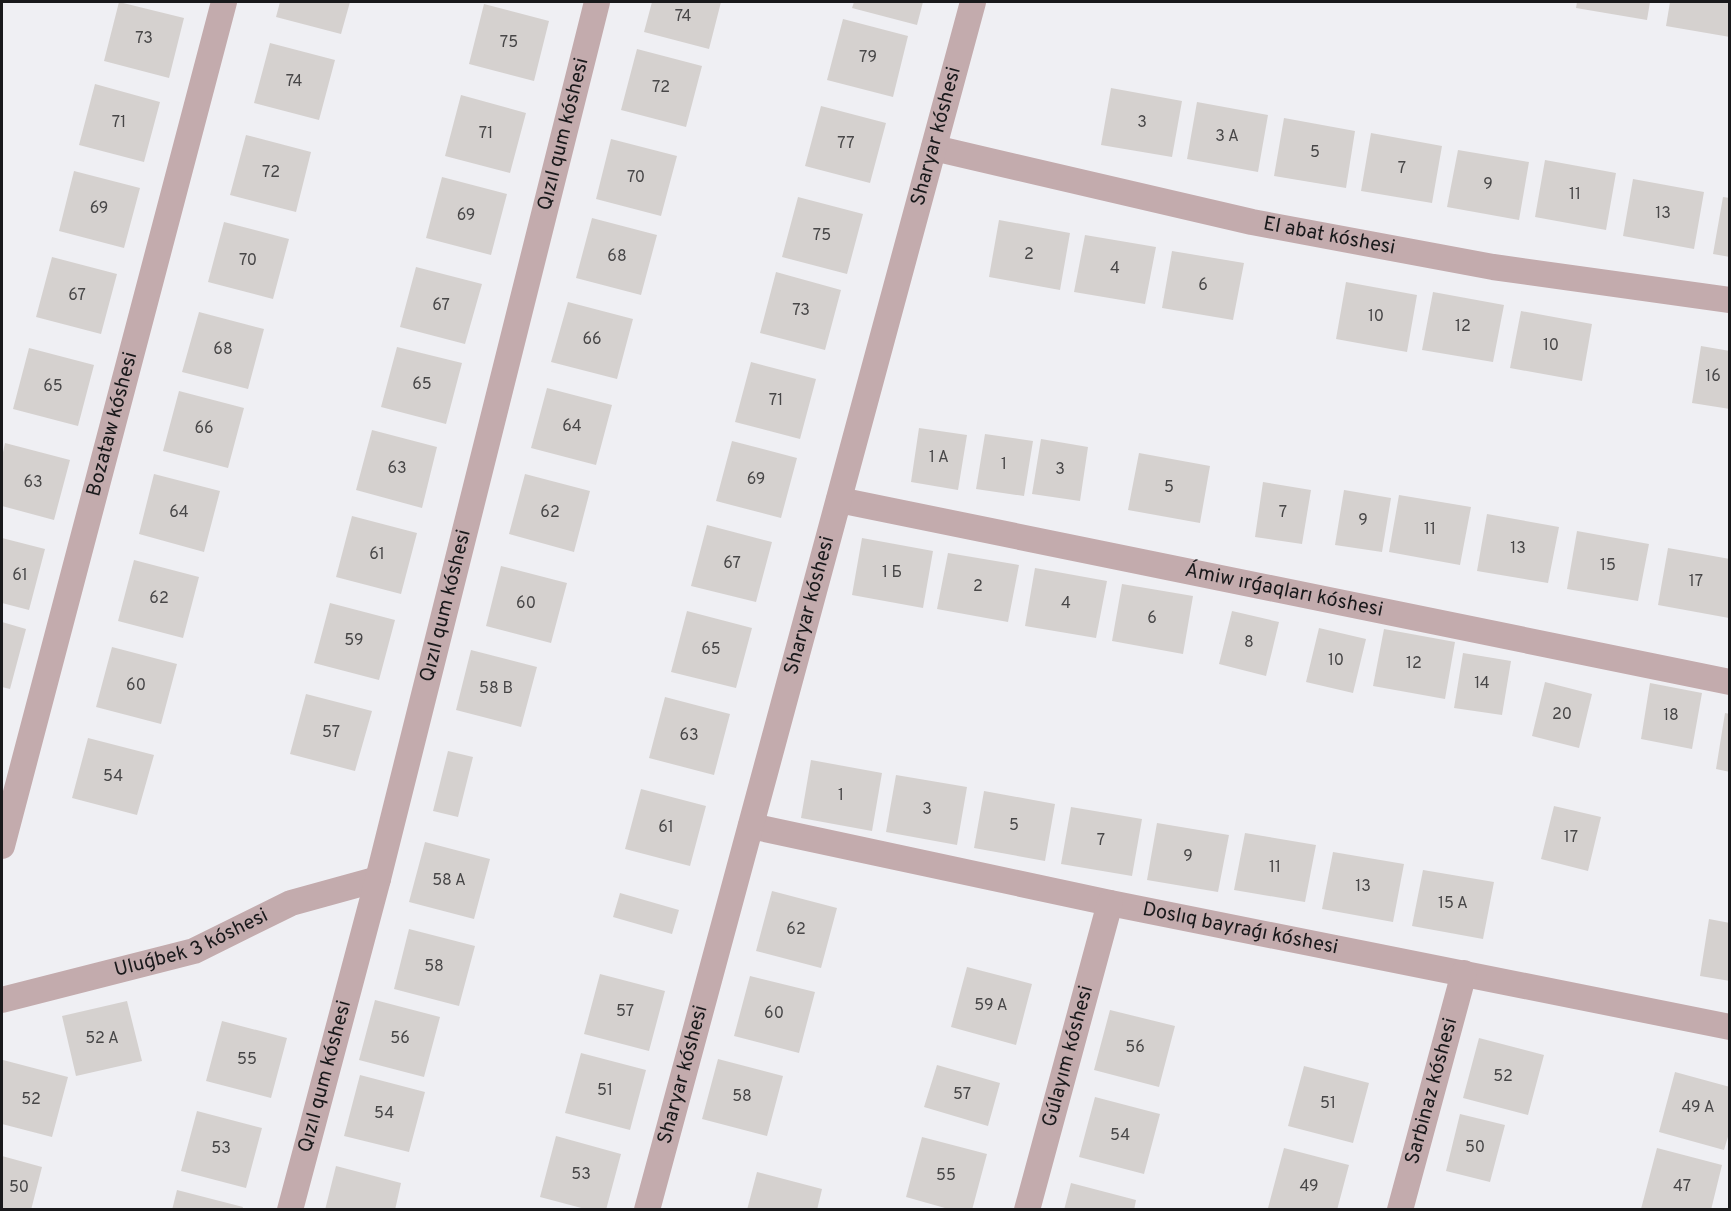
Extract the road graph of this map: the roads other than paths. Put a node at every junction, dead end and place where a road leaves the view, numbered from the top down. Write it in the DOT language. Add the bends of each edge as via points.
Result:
graph roads {
  1 [pos="224,2"];
  2 [pos="597,2"];
  3 [pos="973,2"];
  4 [pos="934,148"];
  5 [pos="1730,300"];
  6 [pos="839,500"];
  7 [pos="1730,682"];
  8 [pos="751,826"];
  9 [pos="2,846"];
  10 [pos="378,879"];
  11 [pos="1110,903"];
  12 [pos="1464,973"];
  13 [pos="2,1000"];
  14 [pos="1730,1028"];
  15 [pos="290,1209"];
  16 [pos="647,1209"];
  17 [pos="1027,1209"];
  18 [pos="1400,1209"];
  1 -- 9 [label="street, Bozataw kóshesi"];
  2 -- 10 [label="street, Qızıl qum kóshesi"];
  3 -- 4 [label="street, Sharyar kóshesi"];
  4 -- 5 [label="street, El abat kóshesi" via="1252,222 1493,267"];
  4 -- 6 [label="street, Sharyar kóshesi"];
  6 -- 7 [label="street, Ámiw ırǵaqları kóshesi"];
  6 -- 8 [label="street, Sharyar kóshesi"];
  8 -- 11 [label="street, Doslıq bayraǵı kóshesi"];
  8 -- 16 [label="street, Sharyar kóshesi"];
  10 -- 13 [label="street, Uluǵbek 3 kóshesi" via="291,903 194,951"];
  10 -- 15 [label="street, Qızıl qum kóshesi"];
  11 -- 12 [label="street, Doslıq bayraǵı kóshesi"];
  11 -- 17 [label="street, Gúlayım kóshesi"];
  12 -- 14 [label="street, Doslıq bayraǵı kóshesi"];
  12 -- 18 [label="street, Sarbinaz kóshesi"];
}
